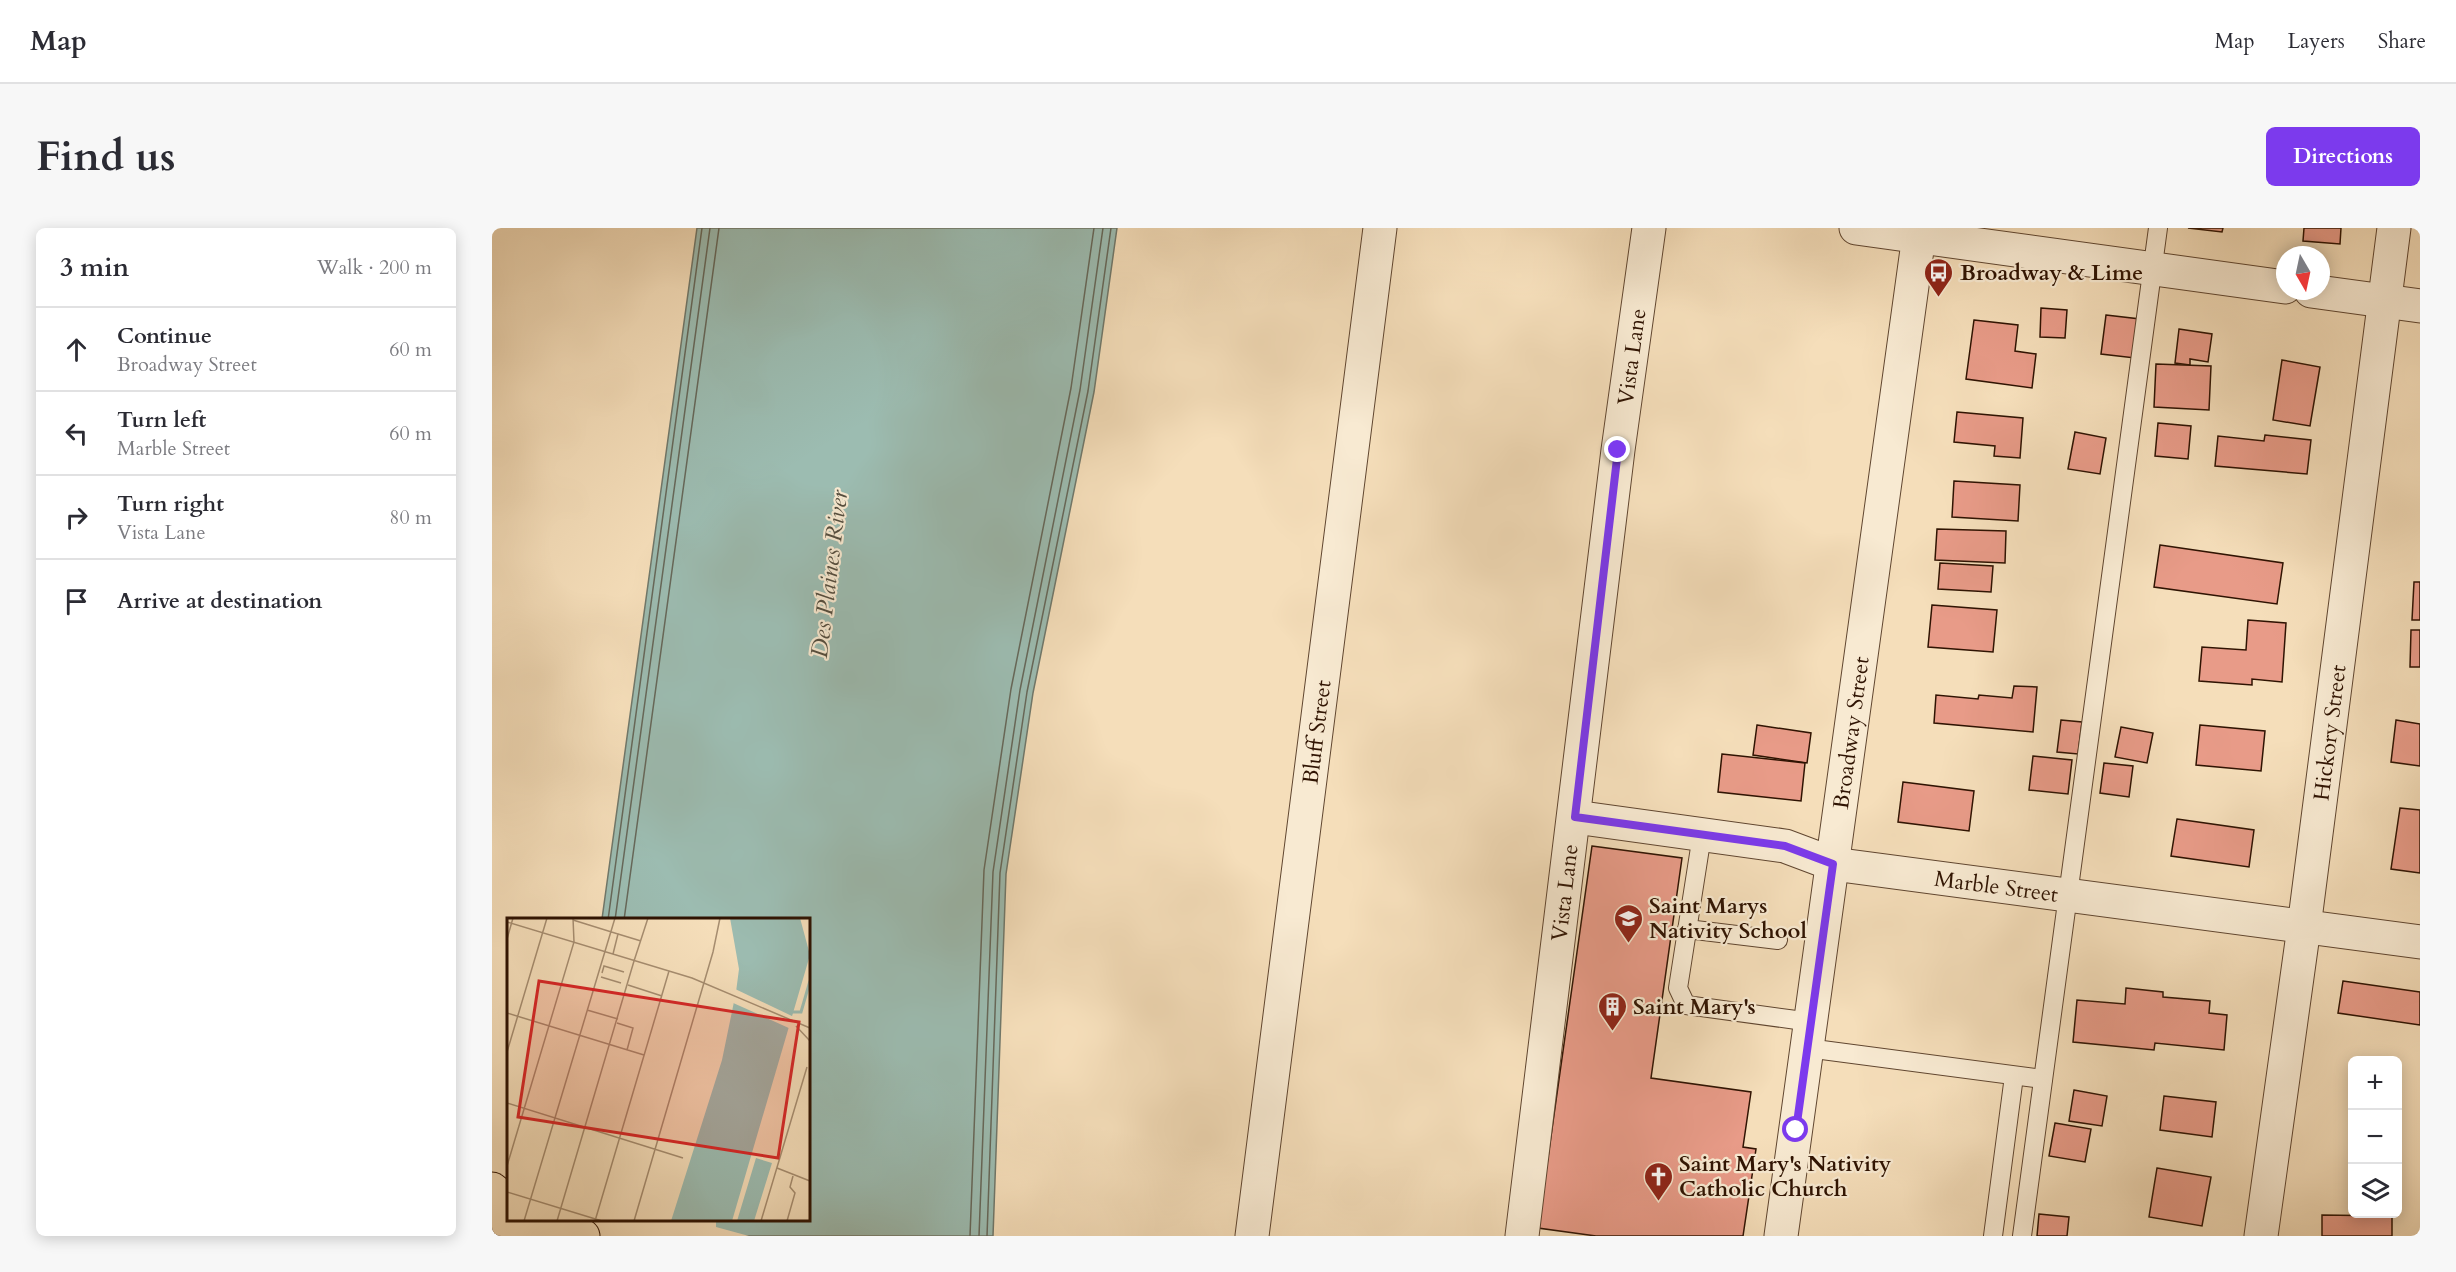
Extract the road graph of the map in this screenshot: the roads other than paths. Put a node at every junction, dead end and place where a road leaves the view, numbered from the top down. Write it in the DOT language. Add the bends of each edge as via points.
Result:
graph roads {
  1 [pos="1380,228"];
  2 [pos="1649,228"];
  3 [pos="1856,228"];
  4 [pos="2158,228"];
  5 [pos="2394,228"];
  6 [pos="1920,232"];
  7 [pos="2153,269"];
  8 [pos="2276,286"];
  9 [pos="2330,294"];
  10 [pos="2385,301"];
  11 [pos="2420,306"];
  12 [pos="1575,817"];
  13 [pos="1702,835"];
  14 [pos="1833,864"];
  15 [pos="2067,895"];
  16 [pos="2304,927"];
  17 [pos="1687,928"];
  18 [pos="1778,940"];
  19 [pos="2420,942"];
  20 [pos="1809,1035"];
  21 [pos="2014,1076"];
  22 [pos="2043,1079"];
  23 [pos="492,1189"];
  24 [pos="507,1200"];
  25 [pos="492,1222"];
  26 [pos="551,1227"];
  27 [pos="1252,1236"];
  28 [pos="1522,1236"];
  29 [pos="1781,1236"];
  30 [pos="1993,1236"];
  31 [pos="2022,1236"];
  32 [pos="2261,1236"];
  1 -- 27 [label="street, Bluff Street"];
  2 -- 12 [label="street, Vista Lane" via="1618,450"];
  3 -- 6 [label="street"];
  4 -- 7 [label="lane"];
  5 -- 10 [label="street, Hickory Street"];
  6 -- 7 [label="street"];
  6 -- 14 [label="street, Broadway Street"];
  7 -- 8 [label="street"];
  7 -- 15 [label="lane"];
  9 -- 10 [label="street"];
  10 -- 11 [label="street"];
  10 -- 16 [label="street, Hickory Street"];
  12 -- 13 [label="street, Marble Street"];
  12 -- 28 [label="street, Vista Lane"];
  13 -- 14 [label="street, Marble Street" via="1785,846"];
  13 -- 17 [label="lane"];
  14 -- 15 [label="street, Marble Street"];
  14 -- 20 [label="street, Broadway Street"];
  15 -- 16 [label="street, Marble Street"];
  15 -- 22 [label="lane"];
  16 -- 19 [label="street, Marble Street"];
  16 -- 32 [label="street, Hickory Street"];
  17 -- 18 [label="lane"];
  17 -- 20 [label="lane" via="1678,988 1686,1005"];
  20 -- 21 [label="lane"];
  20 -- 29 [label="street, Broadway Street"];
  21 -- 22 [label="lane"];
  21 -- 30 [label="lane"];
  22 -- 31 [label="lane"];
  23 -- 24 [label="main road"];
  25 -- 26 [label="main road"];
}
